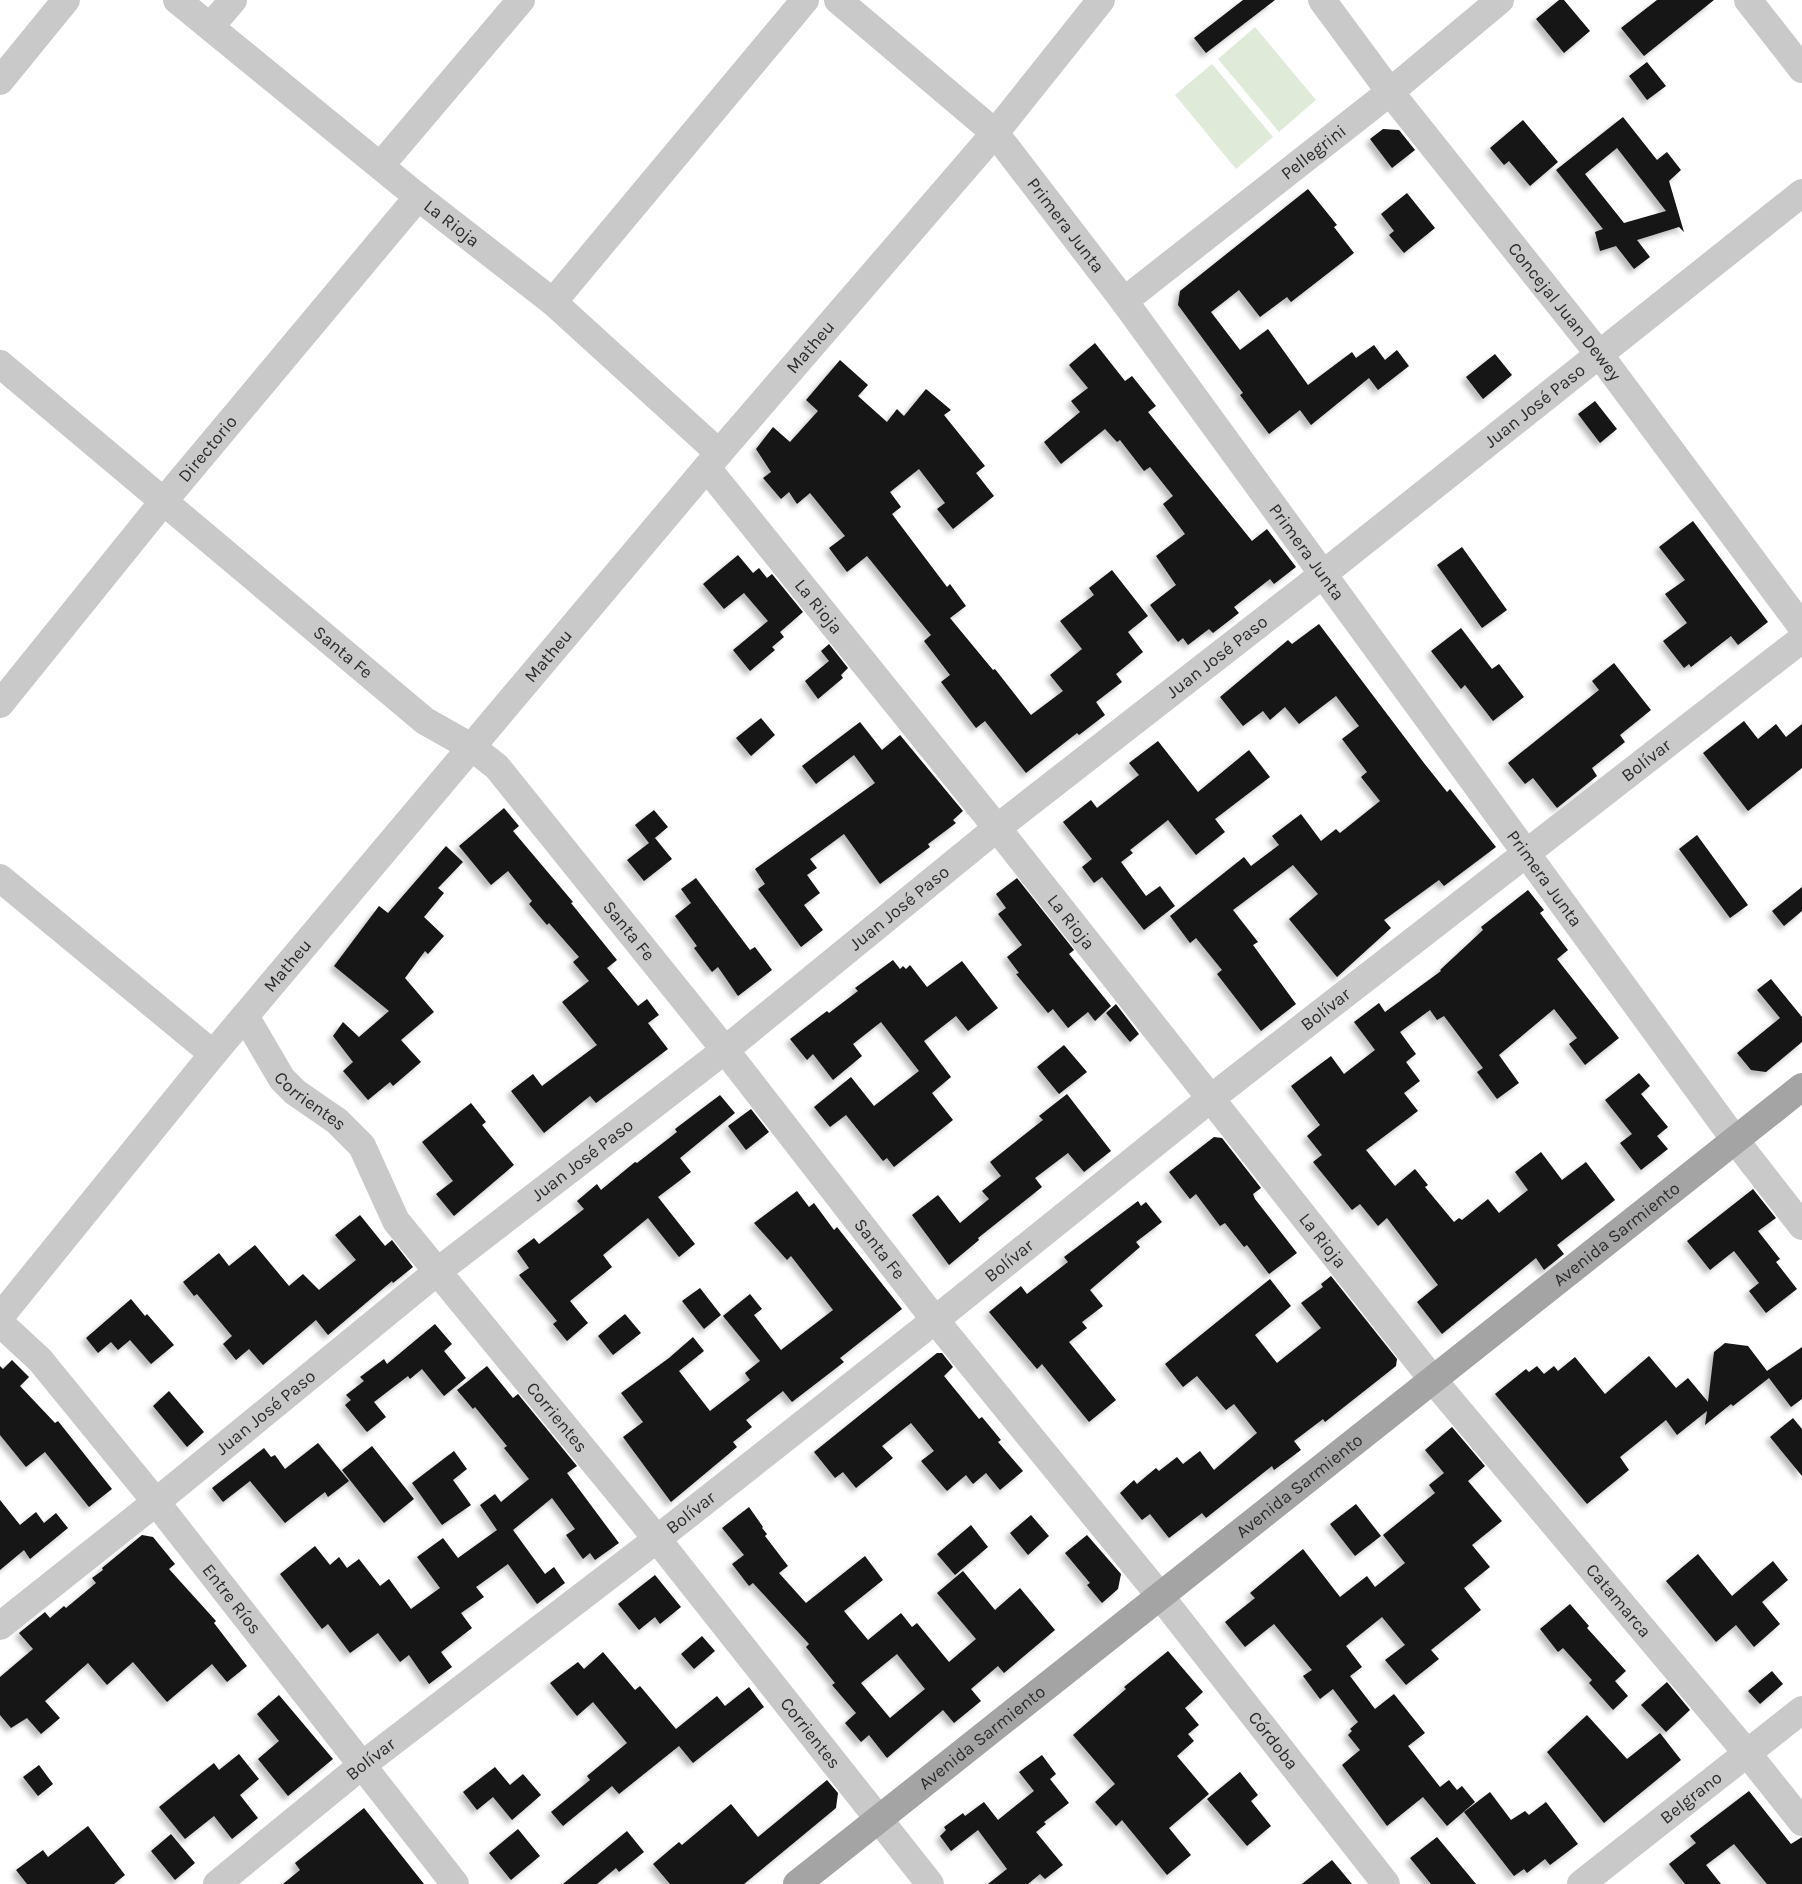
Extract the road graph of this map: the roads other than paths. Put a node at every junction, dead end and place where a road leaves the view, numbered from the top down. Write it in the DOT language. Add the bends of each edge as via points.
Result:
graph roads {
  1 [pos="66,0"];
  2 [pos="177,0"];
  3 [pos="232,0"];
  4 [pos="521,0"];
  5 [pos="805,0"];
  6 [pos="838,0"];
  7 [pos="1100,0"];
  8 [pos="1322,0"];
  9 [pos="1500,0"];
  10 [pos="1748,0"];
  11 [pos="211,26"];
  12 [pos="1802,69"];
  13 [pos="0,80"];
  14 [pos="1390,92"];
  15 [pos="996,134"];
  16 [pos="381,165"];
  17 [pos="1802,193"];
  18 [pos="418,197"];
  19 [pos="1124,301"];
  20 [pos="553,302"];
  21 [pos="1599,354"];
  22 [pos="0,364"];
  23 [pos="713,461"];
  24 [pos="163,502"];
  25 [pos="1322,575"];
  26 [pos="1802,627"];
  27 [pos="1802,639"];
  28 [pos="0,704"];
  29 [pos="473,748"];
  30 [pos="997,828"];
  31 [pos="1526,854"];
  32 [pos="0,878"];
  33 [pos="245,1016"];
  34 [pos="725,1050"];
  35 [pos="213,1054"];
  36 [pos="1802,1087"];
  37 [pos="1210,1099"];
  38 [pos="1735,1140"];
  39 [pos="1802,1226"];
  40 [pos="438,1271"];
  41 [pos="0,1316"];
  42 [pos="935,1320"];
  43 [pos="0,1323"];
  44 [pos="1434,1380"];
  45 [pos="156,1502"];
  46 [pos="657,1539"];
  47 [pos="1161,1597"];
  48 [pos="0,1626"];
  49 [pos="1802,1710"];
  50 [pos="1747,1753"];
  51 [pos="361,1766"];
  52 [pos="878,1819"];
  53 [pos="1802,1822"];
  54 [pos="217,1884"];
  55 [pos="455,1884"];
  56 [pos="797,1884"];
  57 [pos="930,1884"];
  58 [pos="1386,1884"];
  59 [pos="1581,1884"];
  1 -- 13 [label="street"];
  2 -- 11 [label="street, La Rioja"];
  3 -- 11 [label="street"];
  4 -- 16 [label="street"];
  5 -- 20 [label="street"];
  6 -- 15 [label="street, Primera Junta"];
  7 -- 15 [label="street, Matheu"];
  8 -- 14 [label="street, Concejal Juan Dewey"];
  9 -- 14 [label="street, Pellegrini"];
  10 -- 12 [label="street"];
  11 -- 16 [label="street, La Rioja"];
  14 -- 19 [label="street, Pellegrini"];
  14 -- 21 [label="street, Concejal Juan Dewey"];
  15 -- 19 [label="street, Primera Junta"];
  15 -- 23 [label="street, Matheu"];
  16 -- 18 [label="street, La Rioja"];
  17 -- 21 [label="street, Juan José Paso"];
  18 -- 20 [label="street, La Rioja"];
  18 -- 24 [label="street, Directorio"];
  19 -- 25 [label="street, Primera Junta"];
  20 -- 23 [label="street, La Rioja"];
  21 -- 25 [label="street, Juan José Paso"];
  21 -- 26 [label="street, Concejal Juan Dewey"];
  22 -- 24 [label="street, Santa Fe"];
  23 -- 29 [label="street, Matheu"];
  23 -- 30 [label="street, La Rioja"];
  24 -- 28 [label="street, Directorio"];
  24 -- 29 [label="street, Santa Fe" via="425,721"];
  25 -- 30 [label="street, Juan José Paso"];
  25 -- 31 [label="street, Primera Junta"];
  27 -- 31 [label="street, Bolívar"];
  29 -- 33 [label="street, Matheu"];
  29 -- 34 [label="street, Santa Fe" via="497,767"];
  30 -- 34 [label="street, Juan José Paso"];
  30 -- 37 [label="street, La Rioja"];
  31 -- 37 [label="street, Bolívar"];
  31 -- 38 [label="street, Primera Junta"];
  32 -- 35 [label="street"];
  33 -- 35 [label="street, Matheu"];
  33 -- 40 [label="street, Corrientes" via="282,1079 337,1121 362,1146 396,1221"];
  34 -- 40 [label="street, Juan José Paso"];
  34 -- 42 [label="street, Santa Fe"];
  35 -- 41 [label="street, Matheu"];
  36 -- 38 [label="main road, Avenida Sarmiento"];
  37 -- 42 [label="street, Bolívar"];
  37 -- 44 [label="street, La Rioja"];
  38 -- 39 [label="street, Primera Junta"];
  38 -- 44 [label="main road, Avenida Sarmiento"];
  40 -- 45 [label="street, Juan José Paso"];
  40 -- 46 [label="street, Corrientes"];
  42 -- 46 [label="street, Bolívar"];
  42 -- 47 [label="street, Santa Fe"];
  43 -- 45 [label="street, Entre Ríos" via="40,1360"];
  44 -- 47 [label="main road, Avenida Sarmiento"];
  44 -- 50 [label="street, Catamarca"];
  45 -- 48 [label="street, Juan José Paso"];
  45 -- 51 [label="street, Entre Ríos"];
  46 -- 51 [label="street, Bolívar"];
  46 -- 52 [label="street, Corrientes"];
  47 -- 52 [label="main road, Avenida Sarmiento"];
  47 -- 58 [label="street, Córdoba"];
  49 -- 50 [label="street, Belgrano"];
  50 -- 53 [label="street, Catamarca"];
  50 -- 59 [label="street, Belgrano"];
  51 -- 54 [label="street, Bolívar"];
  51 -- 55 [label="street, Entre Ríos"];
  52 -- 56 [label="main road, Avenida Sarmiento"];
  52 -- 57 [label="street, Corrientes"];
}
